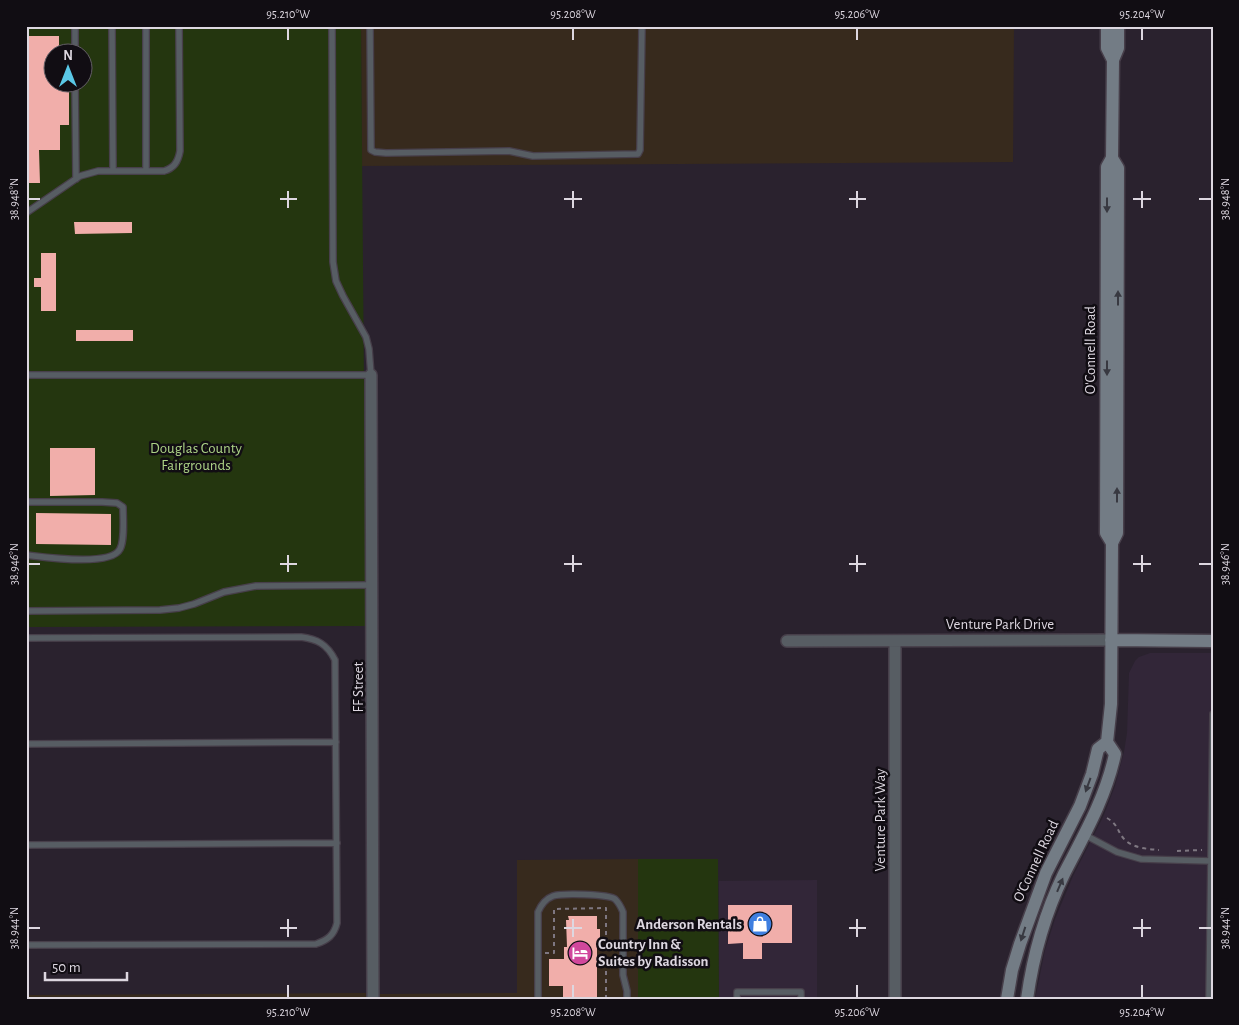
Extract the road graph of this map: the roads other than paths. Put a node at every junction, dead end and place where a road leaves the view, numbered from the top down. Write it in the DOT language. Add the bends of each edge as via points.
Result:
graph roads {
  1 [pos="75,26"];
  2 [pos="112,26"];
  3 [pos="146,26"];
  4 [pos="179,26"];
  5 [pos="332,26"];
  6 [pos="370,26"];
  7 [pos="642,26"];
  8 [pos="1107,26"];
  9 [pos="1118,26"];
  10 [pos="75,42"];
  11 [pos="1113,60"];
  12 [pos="75,92"];
  13 [pos="113,171"];
  14 [pos="146,171"];
  15 [pos="76,179"];
  16 [pos="26,213"];
  17 [pos="26,375"];
  18 [pos="371,375"];
  19 [pos="26,502"];
  20 [pos="26,555"];
  21 [pos="372,585"];
  22 [pos="26,611"];
  23 [pos="26,638"];
  24 [pos="895,640"];
  25 [pos="1112,640"];
  26 [pos="1213,641"];
  27 [pos="787,642"];
  28 [pos="1213,714"];
  29 [pos="336,742"];
  30 [pos="1107,742"];
  31 [pos="26,744"];
  32 [pos="1085,835"];
  33 [pos="336,843"];
  34 [pos="26,845"];
  35 [pos="1211,861"];
  36 [pos="26,945"];
  37 [pos="373,999"];
  38 [pos="538,999"];
  39 [pos="627,999"];
  40 [pos="737,999"];
  41 [pos="801,999"];
  42 [pos="895,999"];
  43 [pos="1007,999"];
  44 [pos="1027,999"];
  45 [pos="1209,999"];
  1 -- 10 [label="lane"];
  2 -- 13 [label="lane"];
  3 -- 14 [label="lane"];
  4 -- 14 [label="lane" via="180,152 170,170"];
  5 -- 18 [label="lane" via="333,262 336,281 366,337"];
  6 -- 7 [label="lane" via="371,150 386,153 509,151 533,156 638,154"];
  8 -- 11 [label="street, O'Connell Road" via="1107,48"];
  9 -- 11 [label="street, O'Connell Road" via="1118,48"];
  11 -- 25 [label="street, O'Connell Road" via="1112,158 1107,167 1106,533 1112,542"];
  12 -- 15 [label="lane"];
  13 -- 14 [label="lane"];
  13 -- 15 [label="lane" via="98,171"];
  15 -- 16 [label="lane"];
  17 -- 18 [label="lane"];
  18 -- 21 [label="street, FF Street"];
  19 -- 20 [label="lane" via="102,502 117,503 123,507 122,544 119,551 111,556 68,559"];
  21 -- 22 [label="lane" via="256,586 224,592 179,608 160,610"];
  21 -- 37 [label="street, FF Street"];
  23 -- 29 [label="lane" via="316,639 325,645 335,660"];
  24 -- 25 [label="street, Venture Park Drive"];
  24 -- 27 [label="street, Venture Park Drive"];
  24 -- 42 [label="street, Venture Park Way"];
  25 -- 26 [label="street, Venture Park Drive"];
  25 -- 30 [label="street, O'Connell Road"];
  28 -- 35 [label="lane"];
  29 -- 31 [label="lane"];
  29 -- 33 [label="lane"];
  30 -- 32 [label="street, O'Connell Road" via="1115,754 1113,763"];
  30 -- 43 [label="street, O'Connell Road, one-way" via="1098,749 1080,806 1046,873 1016,956"];
  32 -- 35 [label="lane" via="1117,852 1141,859"];
  44 -- 32 [label="street, O'Connell Road, one-way" via="1043,928 1064,875"];
  33 -- 34 [label="lane"];
  33 -- 36 [label="lane" via="337,923 330,937 316,944"];
  35 -- 45 [label="lane"];
  38 -- 39 [label="lane" via="540,905 554,895 606,895 614,899 623,912 623,975"];
  40 -- 41 [label="lane" via="737,992 801,992"];
}
